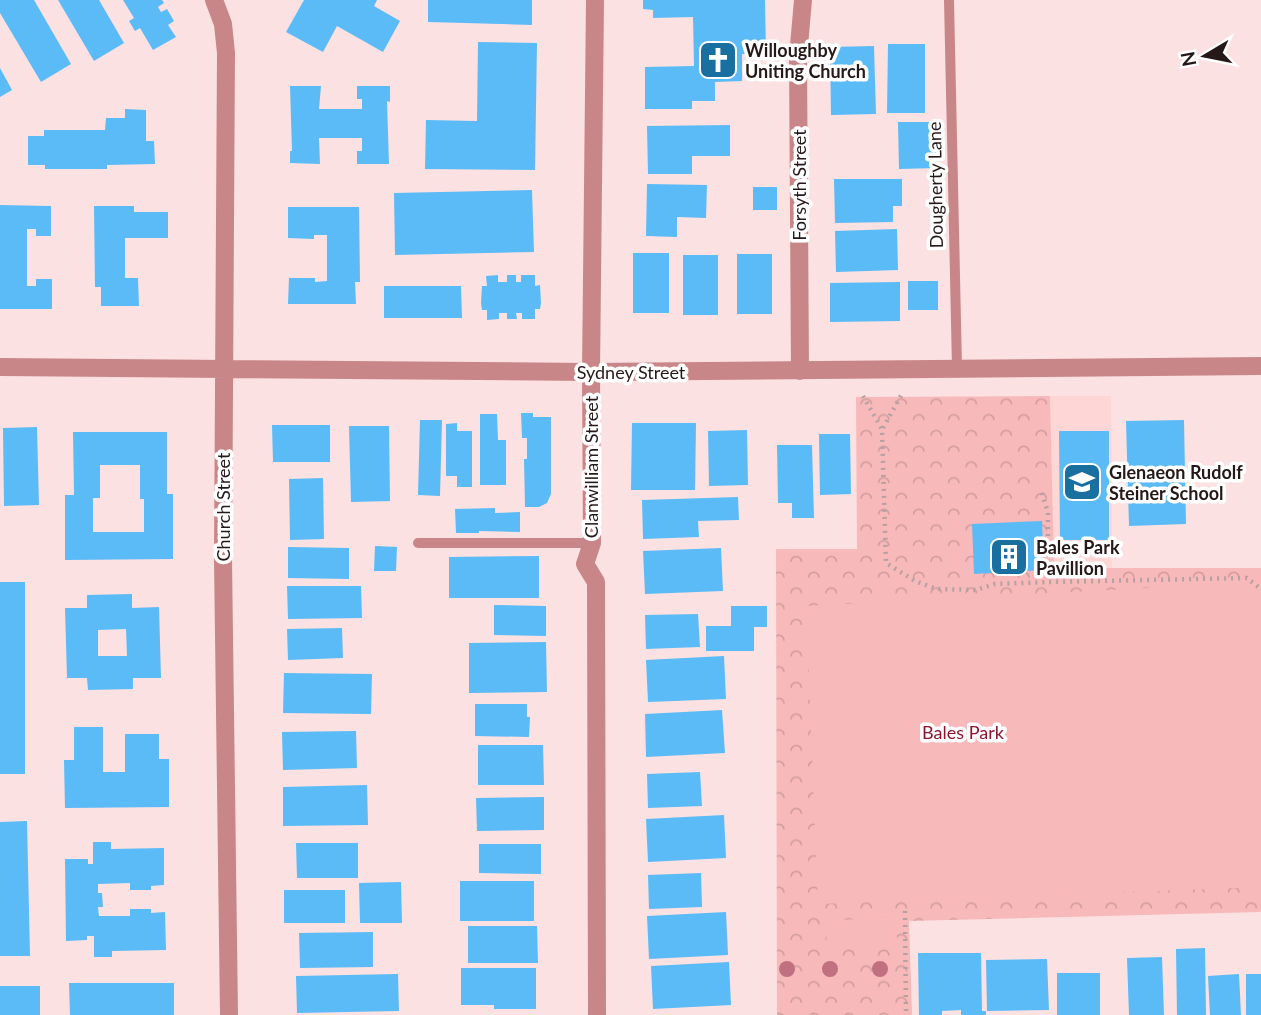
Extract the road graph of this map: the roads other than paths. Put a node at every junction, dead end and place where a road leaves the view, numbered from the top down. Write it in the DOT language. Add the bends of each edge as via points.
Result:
graph roads {
  1 [pos="214,0"];
  2 [pos="595,0"];
  3 [pos="803,0"];
  4 [pos="949,0"];
  5 [pos="1261,366"];
  6 [pos="0,367"];
  7 [pos="223,368"];
  8 [pos="957,369"];
  9 [pos="800,371"];
  10 [pos="590,372"];
  11 [pos="418,543"];
  12 [pos="592,543"];
  13 [pos="229,1015"];
  14 [pos="597,1015"];
  1 -- 7 [label="street, Church Street" via="226,52"];
  2 -- 10 [label="street, Clanwilliam Street"];
  3 -- 9 [label="street, Forsyth Street" via="799,57"];
  4 -- 8 [label="lane, Dougherty Lane"];
  5 -- 8 [label="street, Sydney Street"];
  6 -- 7 [label="street, Sydney Street"];
  7 -- 10 [label="street, Sydney Street"];
  7 -- 13 [label="street, Church Street"];
  8 -- 9 [label="street, Sydney Street"];
  9 -- 10 [label="street, Sydney Street"];
  10 -- 12 [label="street, Clanwilliam Street"];
  11 -- 12 [label="lane"];
  12 -- 14 [label="street, Clanwilliam Street" via="585,564 596,582"];
}
